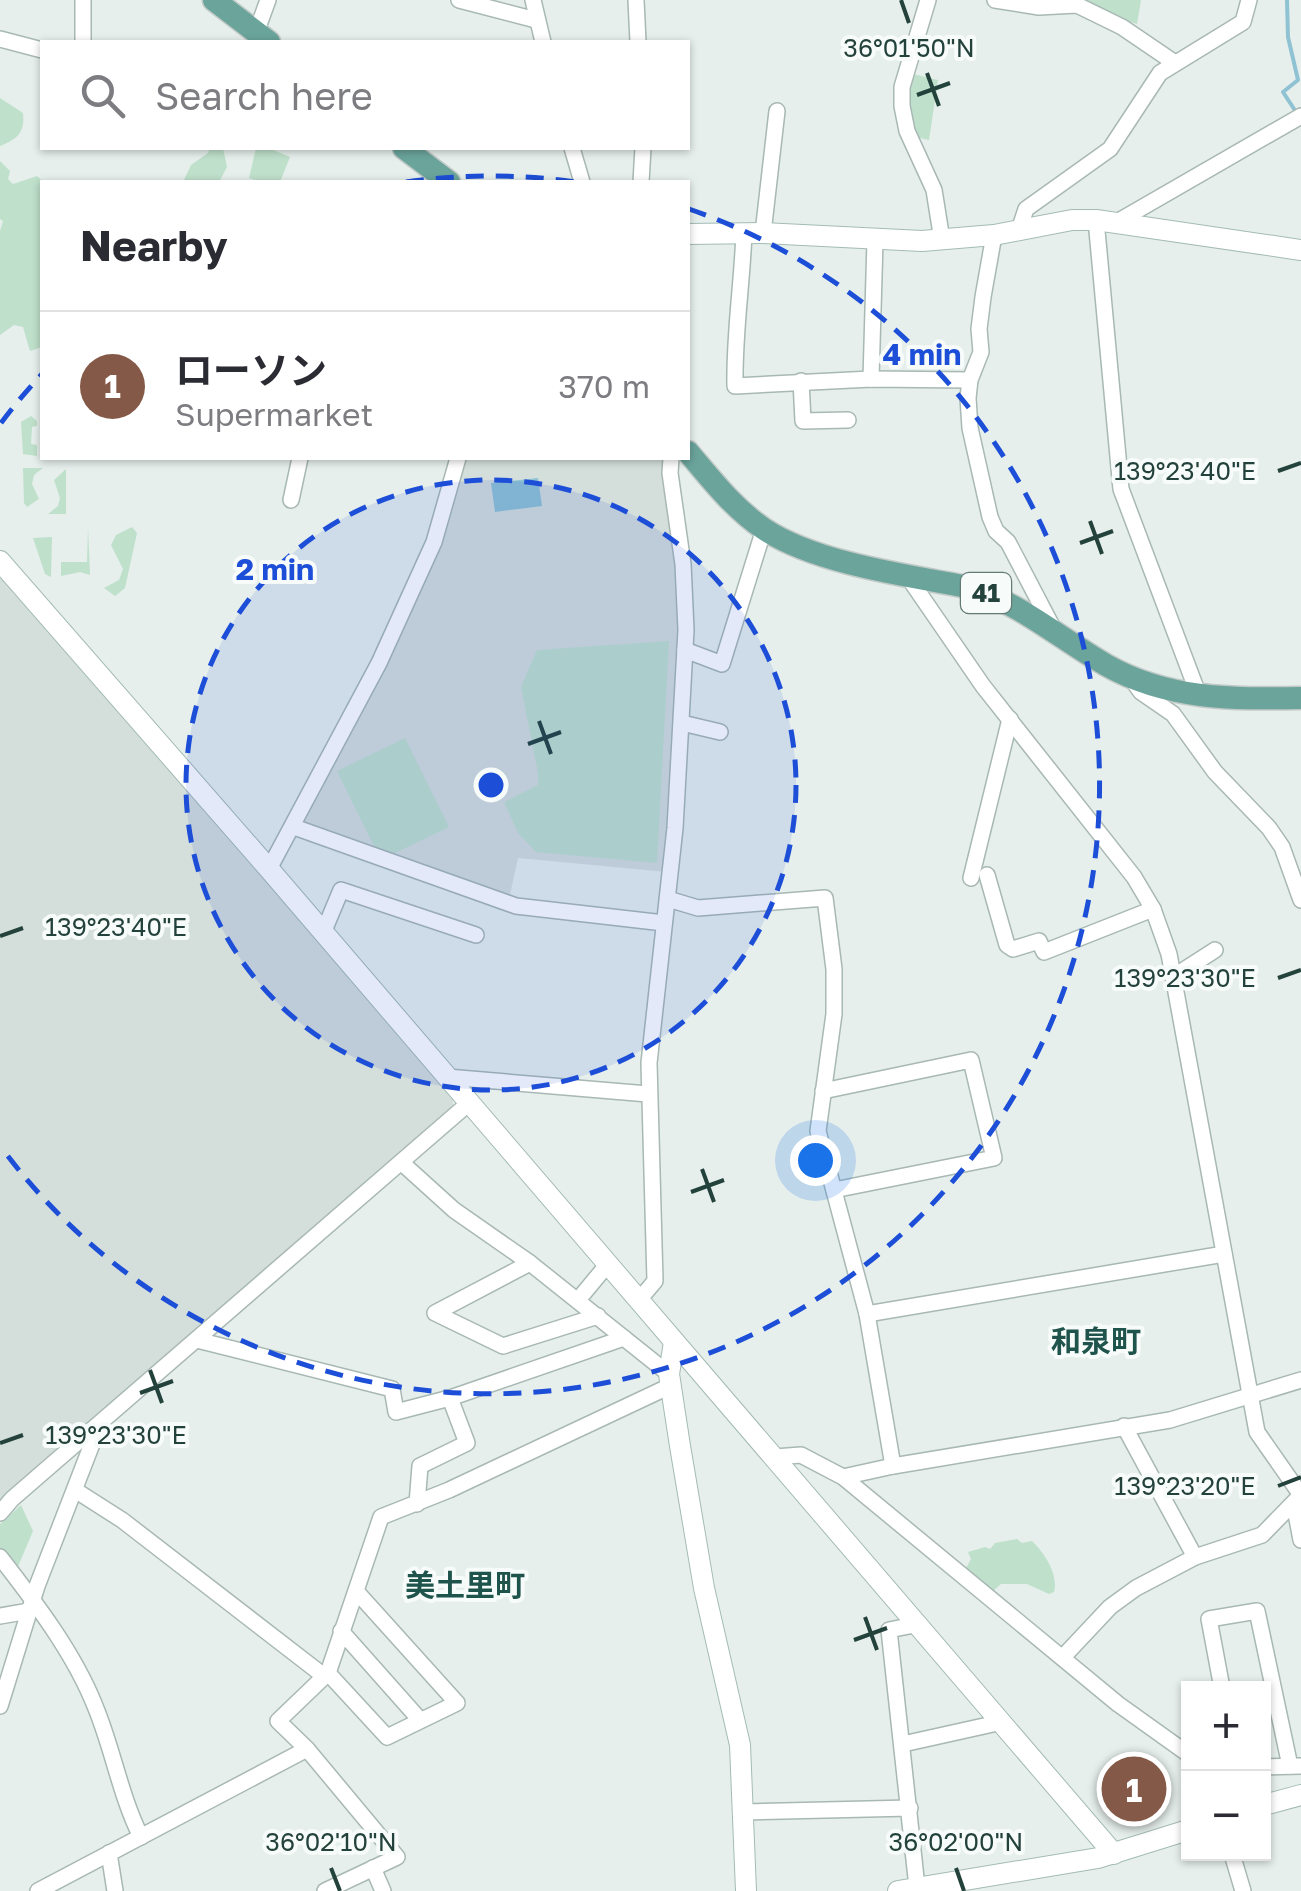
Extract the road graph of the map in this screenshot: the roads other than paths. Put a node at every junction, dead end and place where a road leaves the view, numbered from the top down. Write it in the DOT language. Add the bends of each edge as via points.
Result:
graph roads {
  1 [pos="82,0"];
  2 [pos="214,0"];
  3 [pos="268,0"];
  4 [pos="459,0"];
  5 [pos="533,0"];
  6 [pos="636,0"];
  7 [pos="928,0"];
  8 [pos="994,0"];
  9 [pos="1249,0"];
  10 [pos="536,20"];
  11 [pos="263,38"];
  12 [pos="0,39"];
  13 [pos="83,40"];
  14 [pos="542,40"];
  15 [pos="638,40"];
  16 [pos="40,49"];
  17 [pos="1175,62"];
  18 [pos="776,111"];
  19 [pos="1301,116"];
  20 [pos="407,150"];
  21 [pos="573,150"];
  22 [pos="642,150"];
  23 [pos="446,180"];
  24 [pos="581,180"];
  25 [pos="641,180"];
  26 [pos="1106,221"];
  27 [pos="1019,230"];
  28 [pos="754,233"];
  29 [pos="690,234"];
  30 [pos="994,235"];
  31 [pos="874,240"];
  32 [pos="942,240"];
  33 [pos="1301,250"];
  34 [pos="871,379"];
  35 [pos="970,380"];
  36 [pos="801,381"];
  37 [pos="848,420"];
  38 [pos="690,454"];
  39 [pos="300,460"];
  40 [pos="457,460"];
  41 [pos="671,460"];
  42 [pos="291,500"];
  43 [pos="764,529"];
  44 [pos="0,561"];
  45 [pos="906,574"];
  46 [pos="1054,630"];
  47 [pos="684,650"];
  48 [pos="1130,677"];
  49 [pos="1199,696"];
  50 [pos="1301,698"];
  51 [pos="1010,719"];
  52 [pos="682,723"];
  53 [pos="720,732"];
  54 [pos="294,827"];
  55 [pos="269,868"];
  56 [pos="668,898"];
  57 [pos="1301,900"];
  58 [pos="1152,909"];
  59 [pos="664,923"];
  60 [pos="323,933"];
  61 [pos="476,935"];
  62 [pos="1215,950"];
  63 [pos="1173,977"];
  64 [pos="448,1077"];
  65 [pos="823,1091"];
  66 [pos="648,1094"];
  67 [pos="469,1102"];
  68 [pos="402,1163"];
  69 [pos="834,1190"];
  70 [pos="1224,1254"];
  71 [pos="530,1263"];
  72 [pos="607,1266"];
  73 [pos="578,1300"];
  74 [pos="639,1300"];
  75 [pos="868,1314"];
  76 [pos="598,1316"];
  77 [pos="624,1338"];
  78 [pos="197,1340"];
  79 [pos="674,1342"];
  80 [pos="670,1380"];
  81 [pos="1301,1380"];
  82 [pos="1251,1395"];
  83 [pos="450,1398"];
  84 [pos="1124,1426"];
  85 [pos="92,1430"];
  86 [pos="775,1457"];
  87 [pos="893,1466"];
  88 [pos="843,1478"];
  89 [pos="75,1490"];
  90 [pos="1294,1503"];
  91 [pos="418,1504"];
  92 [pos="0,1513"];
  93 [pos="1301,1540"];
  94 [pos="0,1557"];
  95 [pos="1196,1558"];
  96 [pos="356,1591"];
  97 [pos="31,1606"];
  98 [pos="0,1616"];
  99 [pos="918,1624"];
  100 [pos="341,1631"];
  101 [pos="1063,1657"];
  102 [pos="326,1674"];
  103 [pos="1221,1681"];
  104 [pos="0,1706"];
  105 [pos="420,1720"];
  106 [pos="1002,1722"];
  107 [pos="904,1744"];
  108 [pos="1181,1749"];
  109 [pos="306,1750"];
  110 [pos="1295,1766"];
  111 [pos="1301,1796"];
  112 [pos="1271,1803"];
  113 [pos="910,1808"];
  114 [pos="745,1812"];
  115 [pos="1181,1832"];
  116 [pos="140,1837"];
  117 [pos="108,1853"];
  118 [pos="1114,1854"];
  119 [pos="1234,1861"];
  120 [pos="372,1868"];
  121 [pos="960,1885"];
  122 [pos="908,1889"];
  123 [pos="38,1891"];
  124 [pos="115,1891"];
  125 [pos="325,1891"];
  126 [pos="383,1891"];
  127 [pos="746,1891"];
  128 [pos="1243,1891"];
  1 -- 13 [label="street"];
  2 -- 11 [label="main road"];
  3 -- 11 [label="street"];
  4 -- 10 [label="street"];
  5 -- 10 [label="street"];
  6 -- 15 [label="street"];
  7 -- 32 [label="street" via="902,106 934,190"];
  8 -- 17 [label="street" via="1077,5"];
  9 -- 17 [label="street" via="1244,22"];
  10 -- 14 [label="street"];
  12 -- 16 [label="street"];
  17 -- 27 [label="street" via="1154,80 1110,149 1026,209"];
  18 -- 28 [label="street"];
  19 -- 26 [label="street"];
  20 -- 23 [label="main road"];
  21 -- 24 [label="street"];
  22 -- 25 [label="street"];
  26 -- 27 [label="street"];
  26 -- 33 [label="street"];
  26 -- 49 [label="street" via="1121,489"];
  27 -- 30 [label="street"];
  28 -- 29 [label="street"];
  28 -- 31 [label="street"];
  28 -- 36 [label="street" via="734,346 735,386"];
  30 -- 32 [label="street"];
  30 -- 35 [label="street" via="981,352"];
  31 -- 32 [label="street"];
  31 -- 34 [label="street"];
  34 -- 35 [label="street"];
  34 -- 36 [label="street"];
  35 -- 46 [label="street" via="970,428 990,516"];
  36 -- 37 [label="street" via="802,422"];
  38 -- 43 [label="main road, 41"];
  39 -- 42 [label="street"];
  40 -- 54 [label="street" via="434,542"];
  41 -- 47 [label="street" via="684,564"];
  43 -- 45 [label="main road, 41" via="802,549"];
  43 -- 47 [label="street" via="722,664"];
  44 -- 55 [label="street"];
  45 -- 46 [label="main road, 41" via="1000,598"];
  45 -- 51 [label="street"];
  46 -- 48 [label="main road, 41"];
  47 -- 52 [label="street"];
  48 -- 49 [label="main road, 41"];
  48 -- 57 [label="street" via="1173,714 1215,772 1269,828"];
  49 -- 50 [label="main road, 41"];
  51 -- 58 [label="street"];
  51 -- 58 [label="street" via="979,877 1007,946 1040,941 1044,952"];
  52 -- 53 [label="street"];
  52 -- 56 [label="street"];
  54 -- 55 [label="street"];
  54 -- 59 [label="street" via="516,906"];
  55 -- 60 [label="street"];
  56 -- 59 [label="street"];
  56 -- 65 [label="street" via="698,908 825,898 834,1014"];
  58 -- 63 [label="street"];
  59 -- 66 [label="street"];
  60 -- 61 [label="street" via="342,890"];
  60 -- 64 [label="street"];
  62 -- 63 [label="street"];
  63 -- 70 [label="street"];
  64 -- 66 [label="street"];
  64 -- 67 [label="street"];
  65 -- 69 [label="street" via="818,1130"];
  65 -- 69 [label="street" via="971,1060 994,1158"];
  66 -- 74 [label="street" via="655,1281"];
  67 -- 68 [label="street"];
  67 -- 72 [label="street"];
  68 -- 71 [label="street" via="454,1210"];
  68 -- 78 [label="street"];
  69 -- 75 [label="street"];
  70 -- 75 [label="street"];
  70 -- 82 [label="street"];
  71 -- 73 [label="street"];
  71 -- 76 [label="street" via="435,1313 503,1346"];
  72 -- 73 [label="street"];
  72 -- 74 [label="street"];
  73 -- 76 [label="street"];
  74 -- 79 [label="street"];
  75 -- 87 [label="street"];
  76 -- 77 [label="street"];
  77 -- 80 [label="street"];
  77 -- 83 [label="street"];
  78 -- 83 [label="street" via="392,1390 396,1412"];
  78 -- 85 [label="street"];
  79 -- 80 [label="street"];
  79 -- 86 [label="street"];
  80 -- 91 [label="street"];
  80 -- 114 [label="street" via="704,1588 736,1723"];
  81 -- 82 [label="street"];
  82 -- 84 [label="street" via="1170,1420"];
  82 -- 90 [label="street" via="1259,1438 1301,1495"];
  83 -- 91 [label="street" via="468,1444 420,1466"];
  84 -- 87 [label="street"];
  84 -- 95 [label="street"];
  85 -- 89 [label="street"];
  85 -- 92 [label="street"];
  86 -- 88 [label="street" via="801,1455"];
  86 -- 99 [label="street"];
  87 -- 88 [label="street"];
  88 -- 101 [label="street"];
  89 -- 97 [label="street"];
  89 -- 102 [label="street"];
  90 -- 93 [label="street"];
  90 -- 95 [label="street" via="1262,1535"];
  91 -- 96 [label="street" via="382,1516"];
  94 -- 97 [label="street"];
  95 -- 101 [label="street" via="1123,1597"];
  96 -- 100 [label="street"];
  96 -- 105 [label="street" via="456,1703"];
  97 -- 98 [label="street"];
  97 -- 104 [label="street"];
  97 -- 116 [label="street" via="83,1678"];
  99 -- 106 [label="street"];
  99 -- 107 [label="street" via="890,1630"];
  100 -- 102 [label="street"];
  100 -- 105 [label="street"];
  101 -- 108 [label="street"];
  102 -- 105 [label="street" via="387,1736"];
  102 -- 109 [label="street" via="278,1721"];
  103 -- 110 [label="street" via="1209,1619 1257,1611"];
  106 -- 107 [label="street"];
  106 -- 118 [label="street"];
  107 -- 113 [label="street"];
  109 -- 116 [label="street"];
  109 -- 120 [label="street" via="396,1857"];
  111 -- 112 [label="street"];
  113 -- 114 [label="street"];
  113 -- 122 [label="street"];
  114 -- 127 [label="street"];
  115 -- 118 [label="street"];
  116 -- 117 [label="street"];
  117 -- 123 [label="street"];
  117 -- 124 [label="street"];
  118 -- 121 [label="street"];
  119 -- 128 [label="street"];
  120 -- 125 [label="street"];
  120 -- 126 [label="street"];
  121 -- 122 [label="street"];
}
